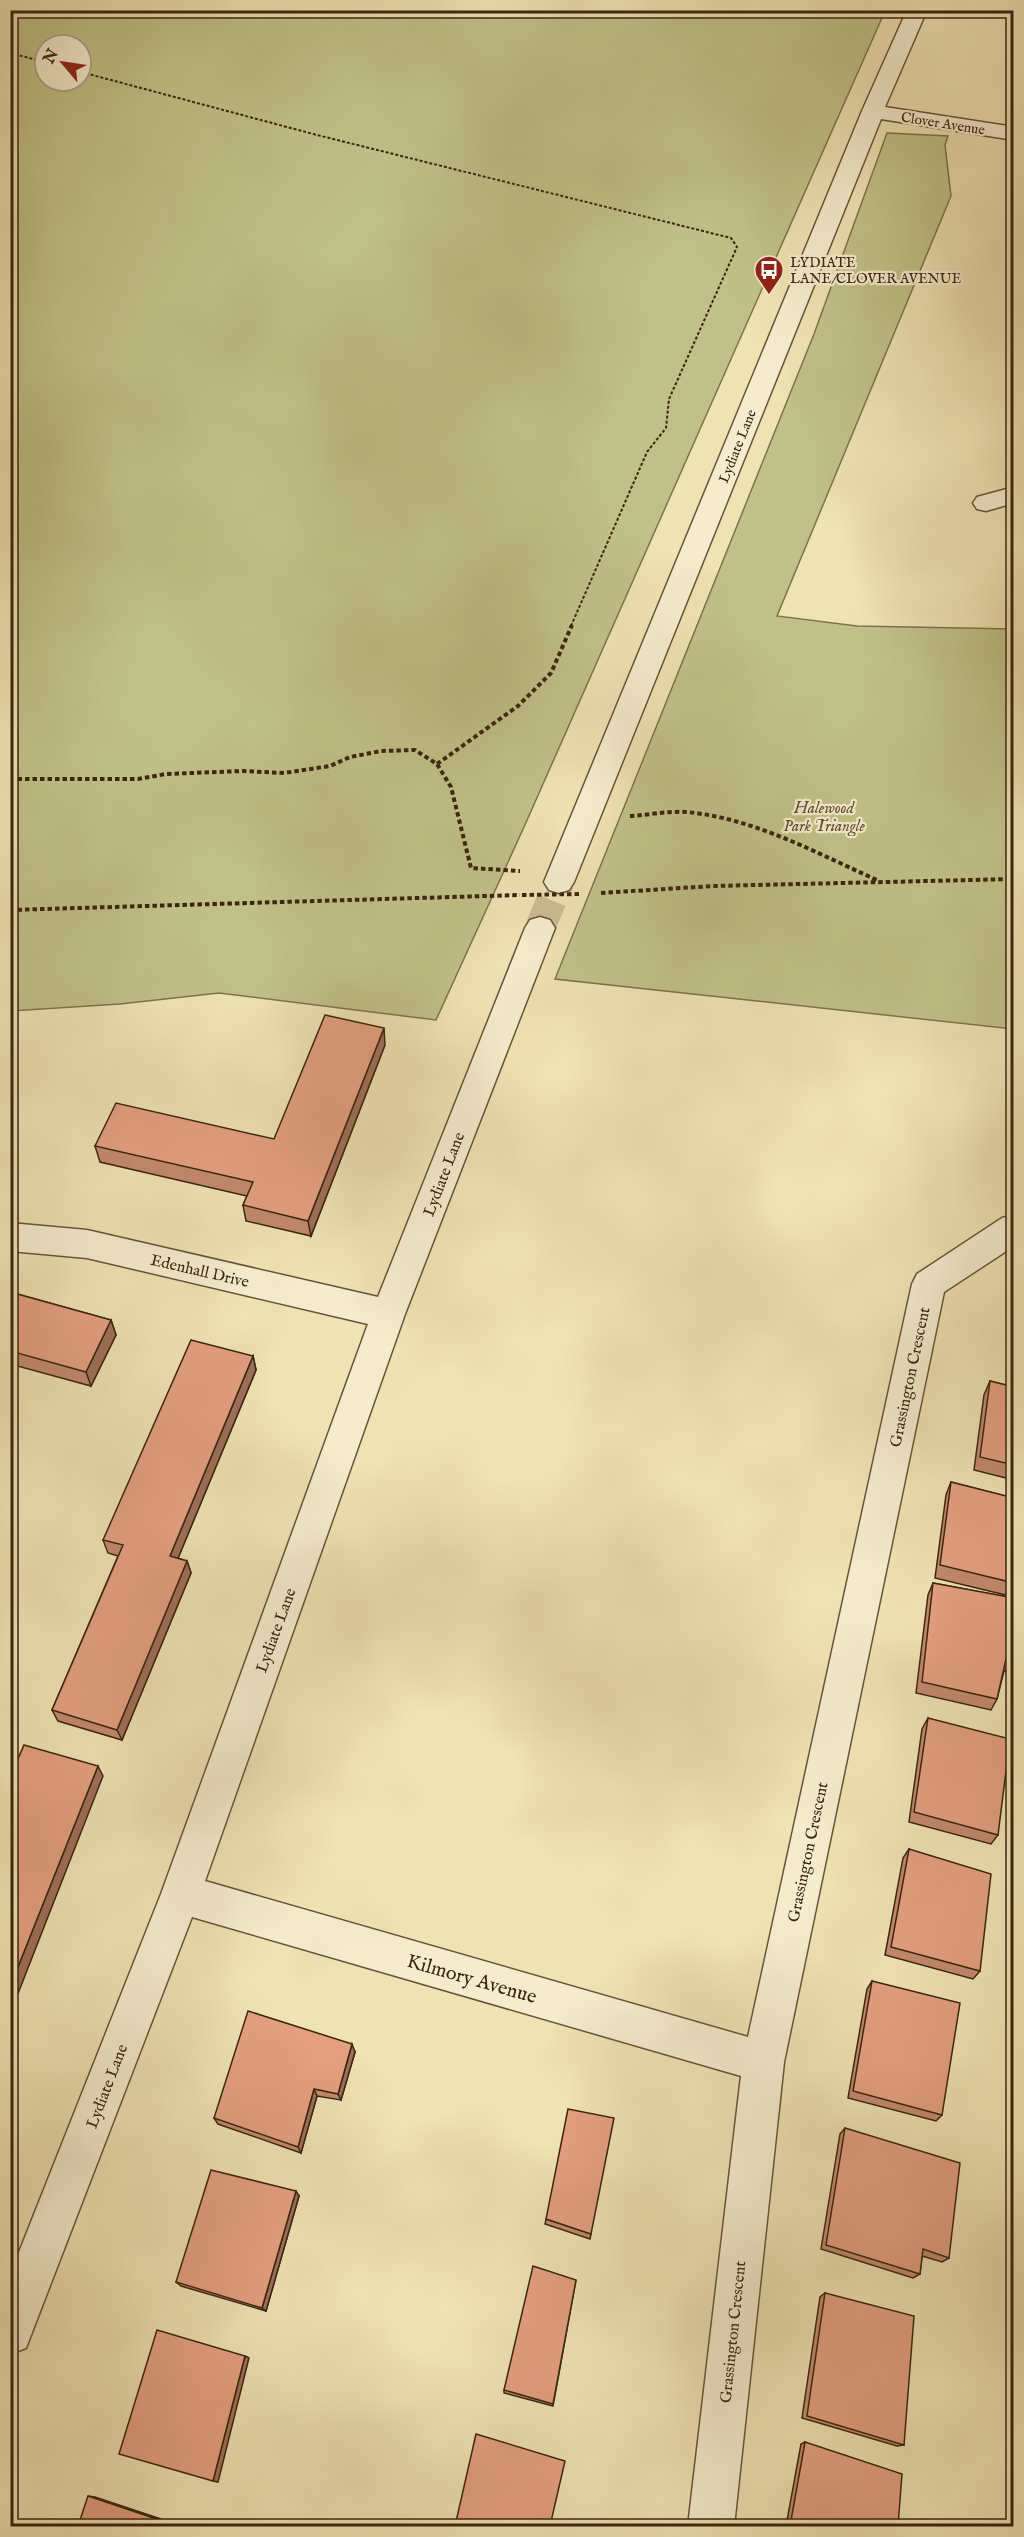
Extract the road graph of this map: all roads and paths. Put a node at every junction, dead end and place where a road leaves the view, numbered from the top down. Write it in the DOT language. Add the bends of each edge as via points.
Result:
graph roads {
  1 [pos="917,10"];
  2 [pos="10,53"];
  3 [pos="33,60"];
  4 [pos="93,75"];
  5 [pos="873,111"];
  6 [pos="1014,134"];
  7 [pos="1014,495"];
  8 [pos="986,503"];
  9 [pos="437,764"];
  10 [pos="10,778"];
  11 [pos="583,823"];
  12 [pos="561,878"];
  13 [pos="1014,879"];
  14 [pos="880,881"];
  15 [pos="594,893"];
  16 [pos="582,894"];
  17 [pos="10,910"];
  18 [pos="540,928"];
  19 [pos="1014,1228"];
  20 [pos="10,1237"];
  21 [pos="388,1314"];
  22 [pos="181,1894"];
  23 [pos="762,2062"];
  24 [pos="10,2331"];
  25 [pos="711,2526"];
  1 -- 5 [label="street, Lydiate Lane"];
  2 -- 3 [label="path"];
  4 -- 9 [label="path" via="731,238 737,247 669,399 666,428 647,452 551,673 518,706"];
  5 -- 6 [label="street, Clover Avenue"];
  5 -- 11 [label="street, Lydiate Lane"];
  7 -- 8 [label="street"];
  9 -- 10 [label="path" via="415,750 392,750 284,773 166,774 138,779"];
  9 -- 12 [label="path" via="451,787 471,868"];
  11 -- 12 [label="street, Lydiate Lane"];
  11 -- 14 [label="path" via="684,812 712,816 752,826"];
  13 -- 14 [label="path"];
  14 -- 15 [label="path"];
  16 -- 17 [label="path, bridge"];
  18 -- 21 [label="street, Lydiate Lane"];
  19 -- 23 [label="street, Grassington Crescent" via="929,1284"];
  20 -- 21 [label="street, Edenhall Drive" via="87,1244"];
  21 -- 22 [label="street, Lydiate Lane"];
  22 -- 23 [label="street, Kilmory Avenue"];
  22 -- 24 [label="street, Lydiate Lane"];
  23 -- 25 [label="street, Grassington Crescent"];
}
